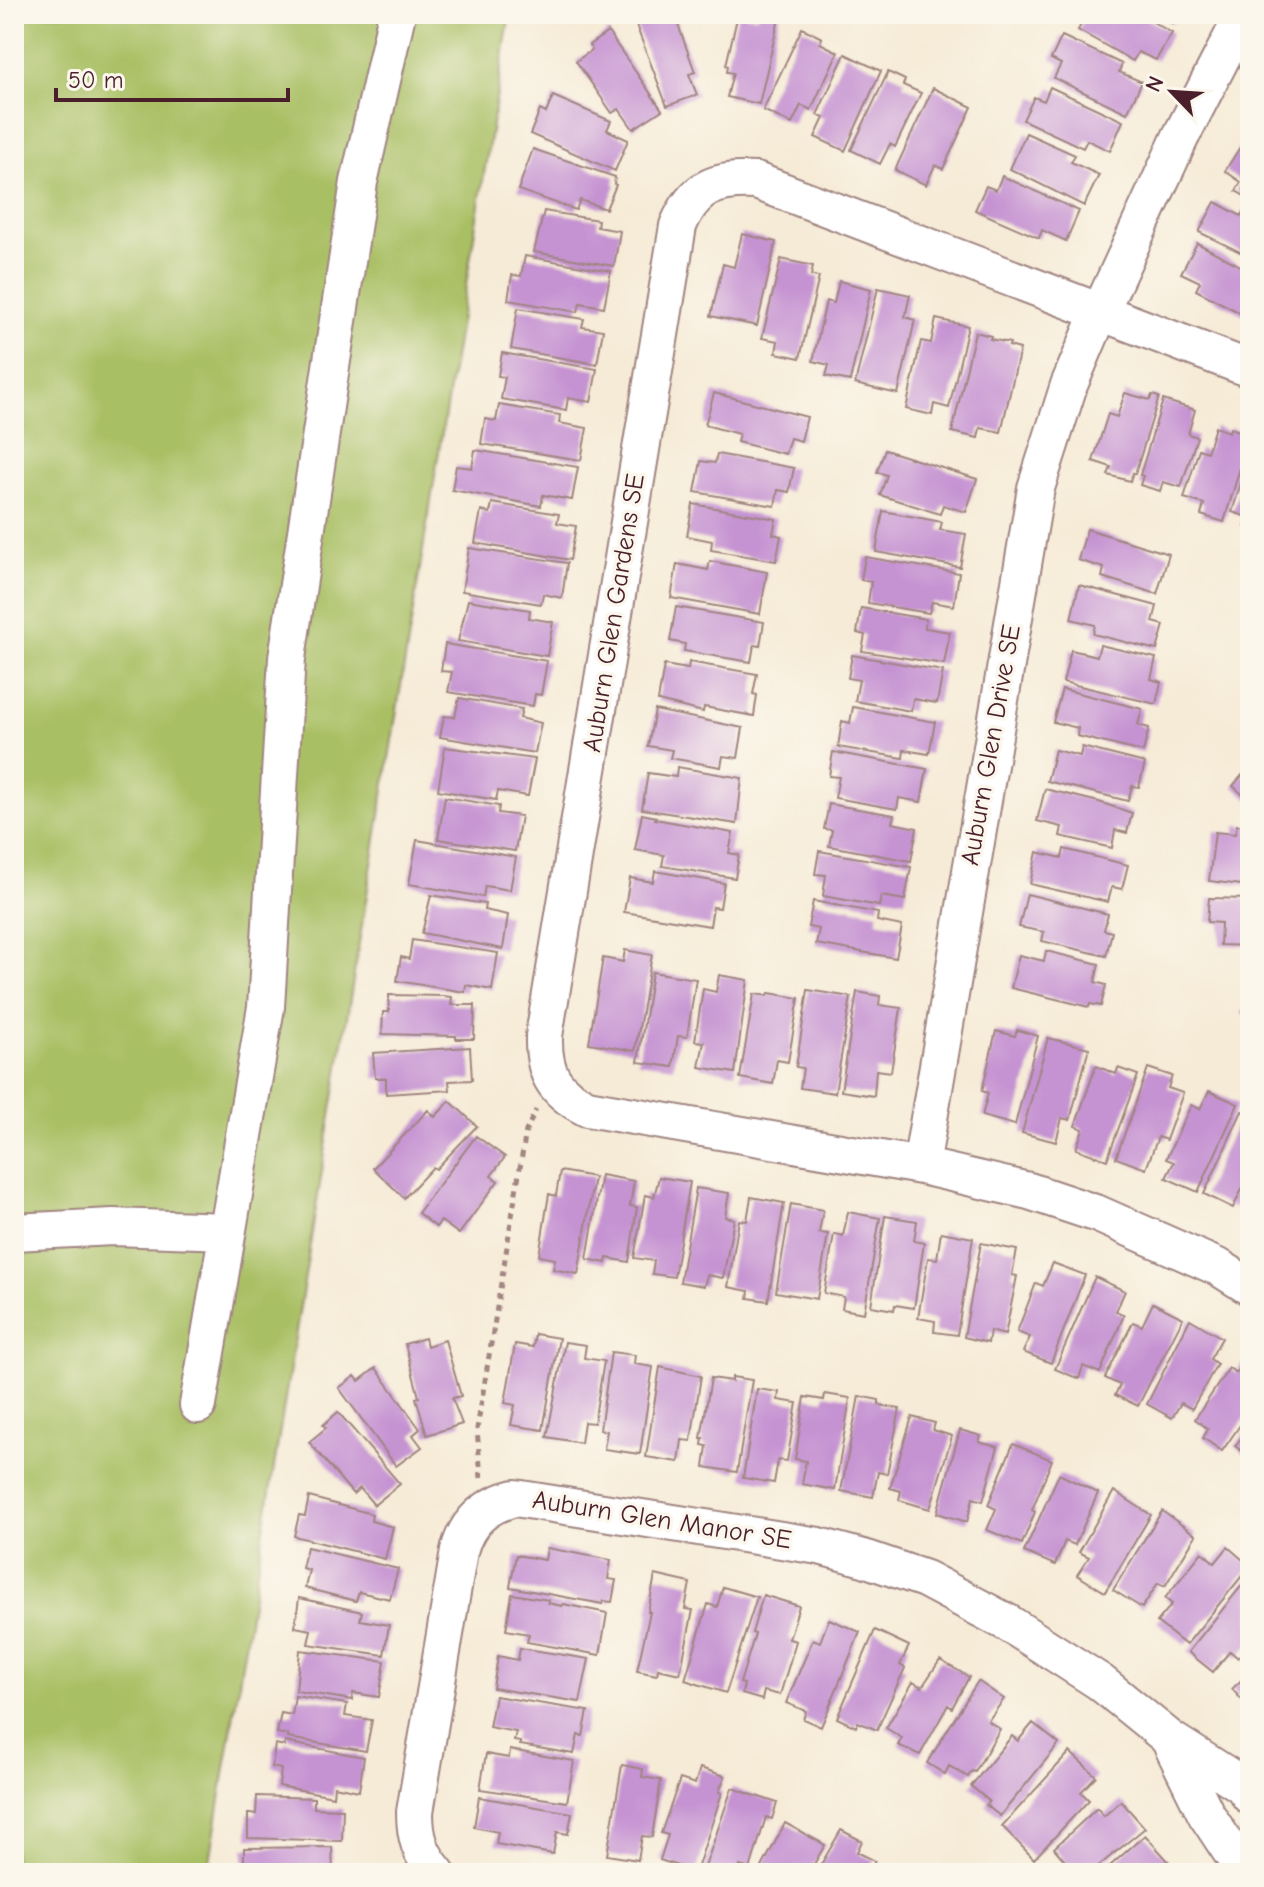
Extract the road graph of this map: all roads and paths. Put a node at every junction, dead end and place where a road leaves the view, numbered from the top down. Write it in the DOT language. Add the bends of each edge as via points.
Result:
graph roads {
  1 [pos="397,14"];
  2 [pos="1244,14"];
  3 [pos="1100,312"];
  4 [pos="1250,369"];
  5 [pos="552,1078"];
  6 [pos="921,1166"];
  7 [pos="227,1231"];
  8 [pos="14,1232"];
  9 [pos="1250,1287"];
  10 [pos="198,1405"];
  11 [pos="484,1511"];
  12 [pos="1170,1739"];
  13 [pos="1250,1796"];
  14 [pos="437,1873"];
  15 [pos="1245,1873"];
  1 -- 7 [label="street" via="359,182 287,658 266,1007"];
  2 -- 3 [label="street, Auburn Glen Drive SE"];
  3 -- 4 [label="street, Auburn Glen Gardens SE"];
  3 -- 5 [label="street, Auburn Glen Gardens SE" via="756,181 715,184 685,210 678,226 544,1036"];
  3 -- 6 [label="street, Auburn Glen Drive SE" via="1069,385 1036,488"];
  5 -- 6 [label="street" via="569,1099 587,1108"];
  5 -- 11 [label="path" via="526,1131 477,1429"];
  6 -- 9 [label="street" via="1029,1191 1098,1214 1220,1268"];
  7 -- 8 [label="street" via="113,1227"];
  7 -- 10 [label="street"];
  11 -- 12 [label="street, Auburn Glen Manor SE" via="526,1497 819,1546 867,1559 925,1579 1008,1623 1100,1682"];
  11 -- 14 [label="street" via="470,1524 459,1551 415,1812 415,1835"];
  12 -- 13 [label="street, Auburn Glen Manor SE" via="1242,1785"];
  12 -- 15 [label="street, Auburn Glen Manor SE" via="1206,1814"];
}
